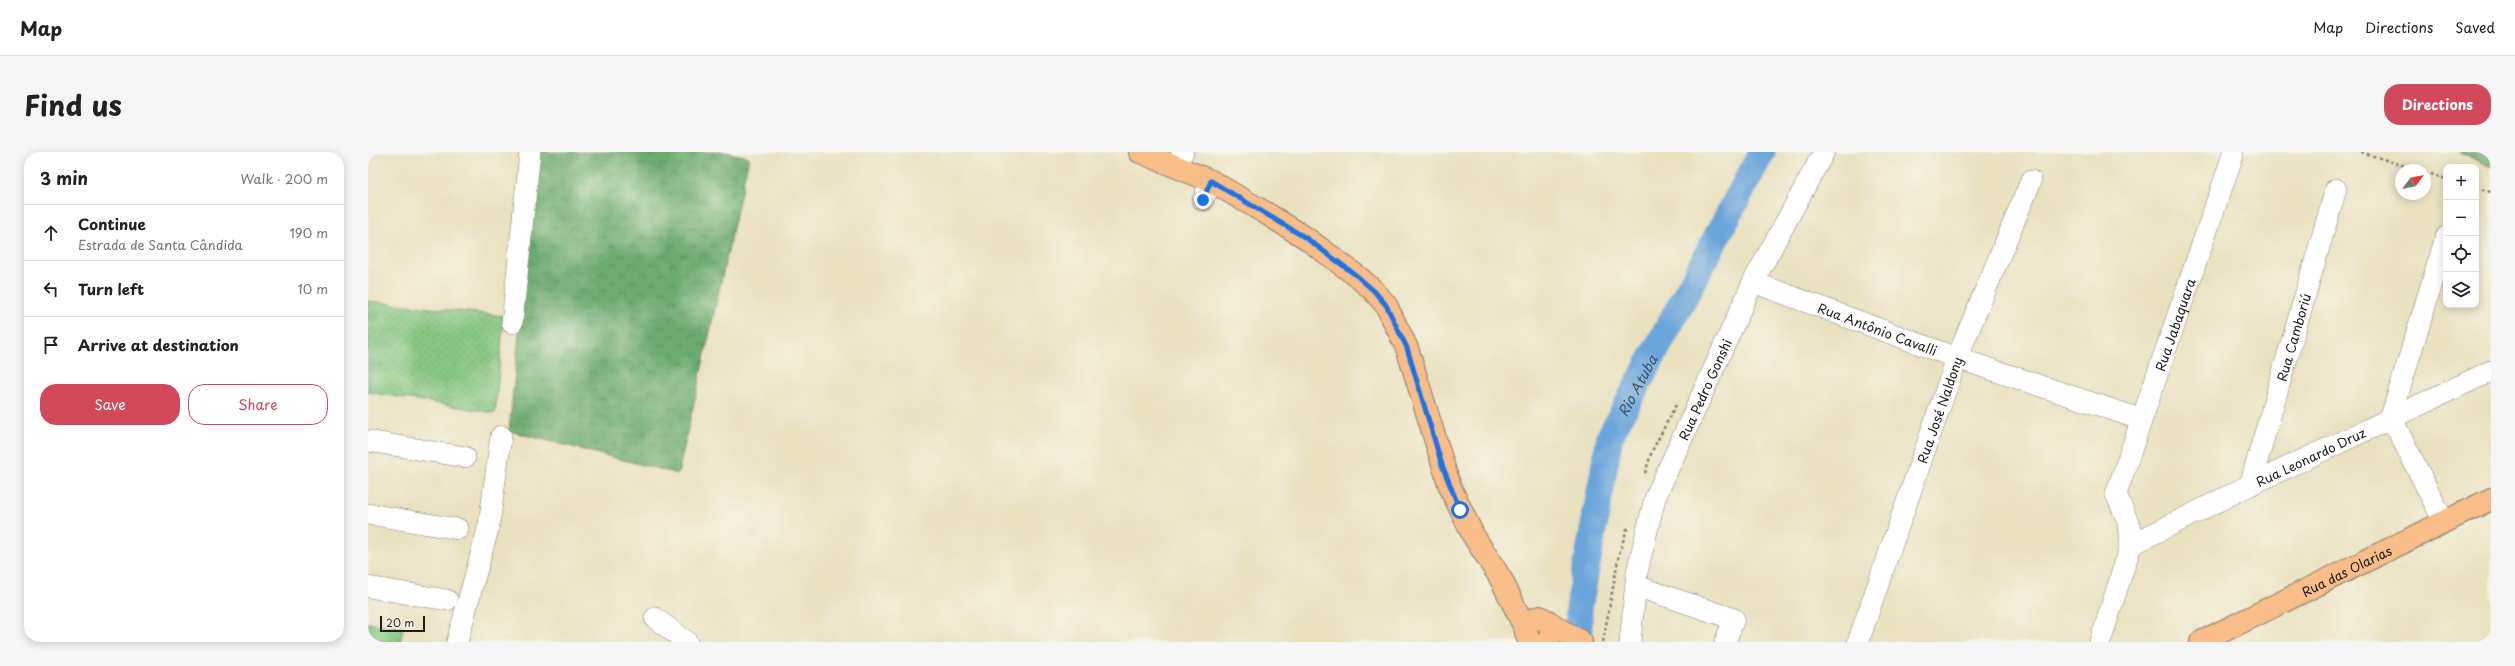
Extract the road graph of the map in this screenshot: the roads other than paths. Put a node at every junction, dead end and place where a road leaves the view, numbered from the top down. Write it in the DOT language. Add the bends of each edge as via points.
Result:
graph roads {
  1 [pos="530,152"];
  2 [pos="1140,152"];
  3 [pos="1824,152"];
  4 [pos="2232,155"];
  5 [pos="1180,159"];
  6 [pos="2031,181"];
  7 [pos="2336,189"];
  8 [pos="2443,247"];
  9 [pos="1752,282"];
  10 [pos="512,323"];
  11 [pos="1957,358"];
  12 [pos="2491,370"];
  13 [pos="2391,417"];
  14 [pos="2140,419"];
  15 [pos="501,436"];
  16 [pos="368,441"];
  17 [pos="465,457"];
  18 [pos="2250,485"];
  19 [pos="2491,499"];
  20 [pos="368,514"];
  21 [pos="2444,522"];
  22 [pos="458,529"];
  23 [pos="2131,545"];
  24 [pos="1636,586"];
  25 [pos="368,587"];
  26 [pos="447,600"];
  27 [pos="655,618"];
  28 [pos="1537,634"];
  29 [pos="1578,640"];
  30 [pos="457,642"];
  31 [pos="687,642"];
  32 [pos="1630,642"];
  33 [pos="1725,642"];
  34 [pos="1858,642"];
  35 [pos="2100,642"];
  36 [pos="2201,642"];
  1 -- 10 [label="street"];
  2 -- 5 [label="main road"];
  3 -- 9 [label="street, Rua Pedro Gonshi"];
  4 -- 14 [label="street, Rua Jabaquara"];
  5 -- 28 [label="main road" via="1207,191 1306,238 1357,276 1386,305 1407,348 1450,487 1473,535"];
  6 -- 11 [label="street, Rua José Naldony"];
  7 -- 18 [label="street, Rua Camboriú"];
  8 -- 13 [label="street"];
  9 -- 11 [label="street, Rua Antônio Cavalli"];
  9 -- 24 [label="street, Rua Pedro Gonshi" via="1655,498"];
  11 -- 14 [label="street, Rua Antônio Cavalli"];
  11 -- 34 [label="street, Rua José Naldony"];
  12 -- 13 [label="street, Rua Leonardo Druz"];
  13 -- 18 [label="street, Rua Leonardo Druz"];
  13 -- 21 [label="street"];
  14 -- 23 [label="street, Rua Jabaquara" via="2116,494 2129,524"];
  15 -- 30 [label="street" via="489,525"];
  16 -- 17 [label="street"];
  18 -- 23 [label="street, Rua Leonardo Druz"];
  19 -- 21 [label="main road, Rua das Olarias"];
  20 -- 22 [label="street"];
  21 -- 36 [label="main road, Rua das Olarias"];
  23 -- 35 [label="street"];
  24 -- 32 [label="street, Rua Pedro Gonshi"];
  24 -- 33 [label="street" via="1734,619"];
  25 -- 26 [label="street"];
  27 -- 31 [label="street"];
  28 -- 29 [label="main road"];
}
